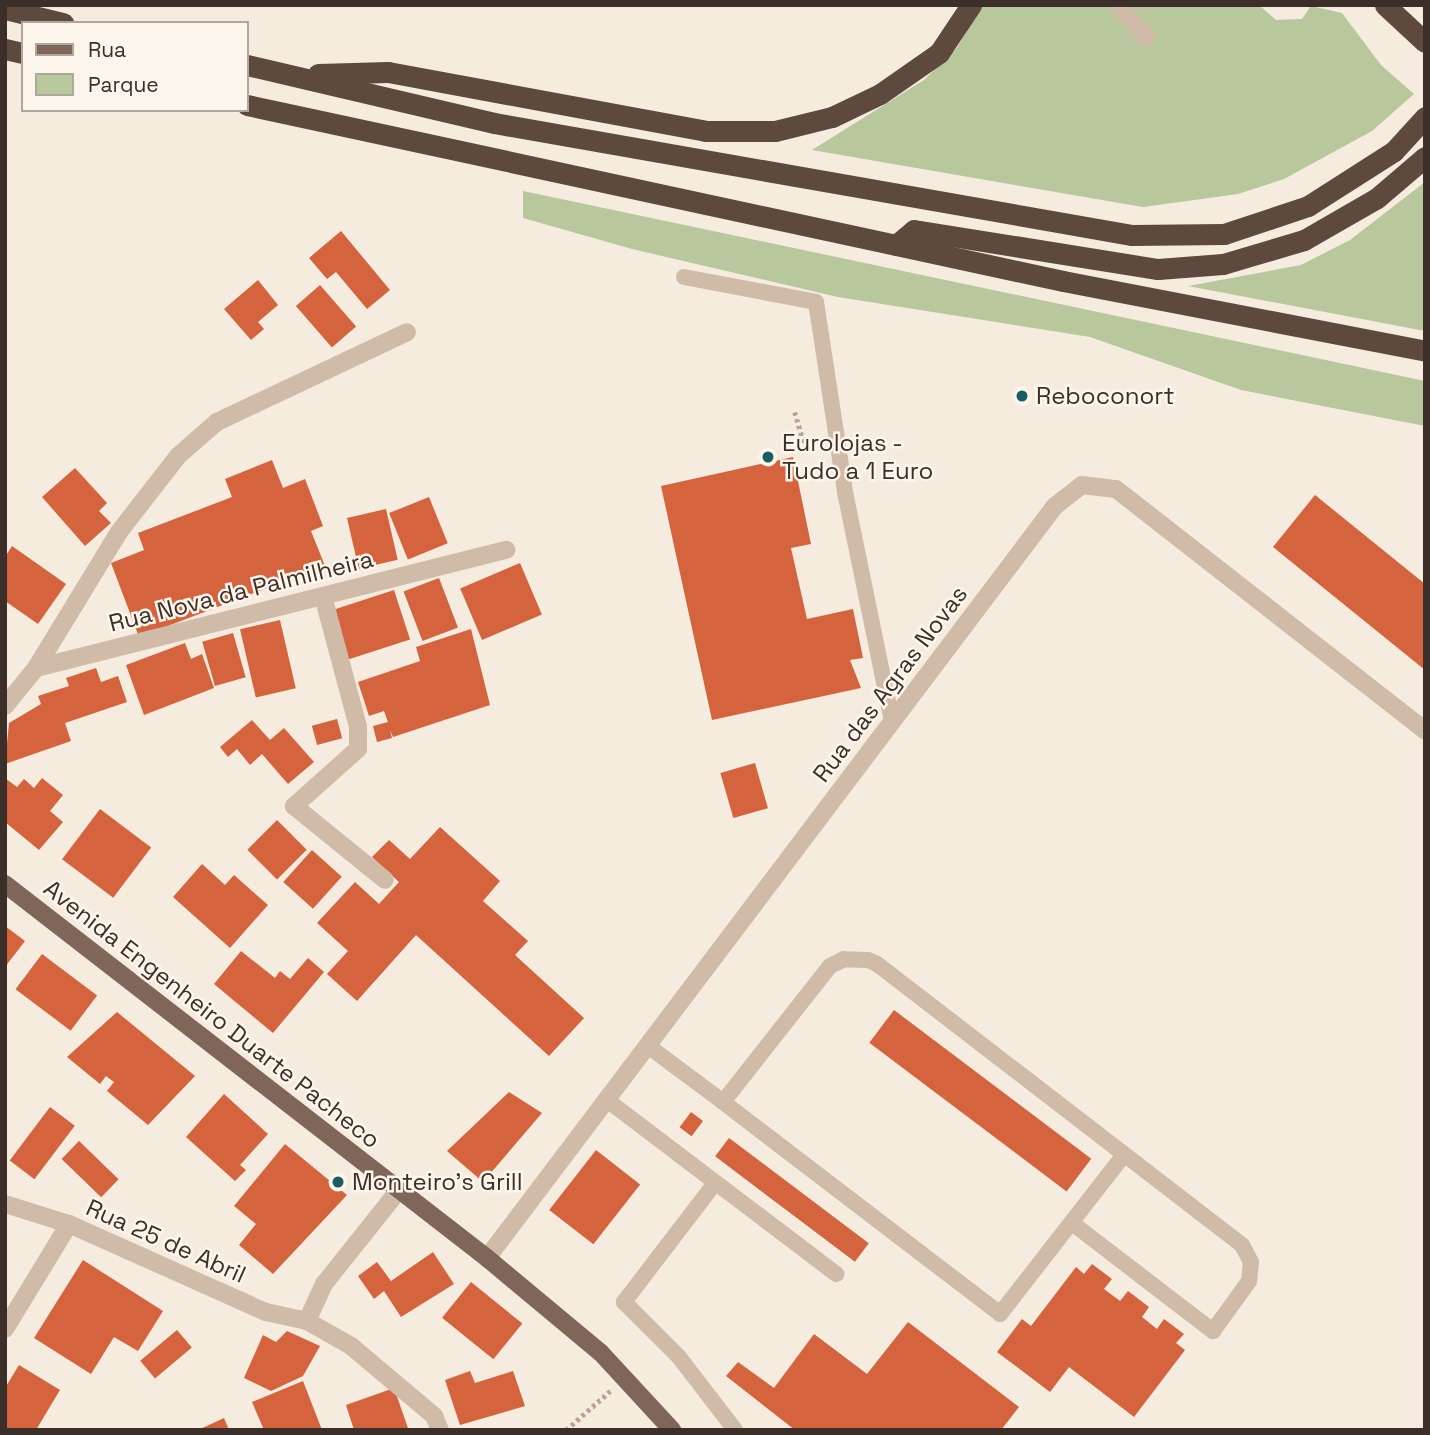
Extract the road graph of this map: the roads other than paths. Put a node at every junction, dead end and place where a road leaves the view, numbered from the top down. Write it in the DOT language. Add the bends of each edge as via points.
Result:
graph roads {
  1 [pos="971,5"];
  2 [pos="1117,5"];
  3 [pos="1385,5"];
  4 [pos="5,9"];
  5 [pos="55,21"];
  6 [pos="1146,37"];
  7 [pos="1420,38"];
  8 [pos="248,65"];
  9 [pos="288,75"];
  10 [pos="248,105"];
  11 [pos="1425,117"];
  12 [pos="1425,157"];
  13 [pos="896,245"];
  14 [pos="684,277"];
  15 [pos="407,332"];
  16 [pos="1425,351"];
  17 [pos="506,550"];
  18 [pos="323,596"];
  19 [pos="36,668"];
  20 [pos="5,706"];
  21 [pos="892,722"];
  22 [pos="1425,730"];
  23 [pos="385,880"];
  24 [pos="5,884"];
  25 [pos="648,1046"];
  26 [pos="607,1100"];
  27 [pos="723,1102"];
  28 [pos="1124,1155"];
  29 [pos="715,1182"];
  30 [pos="398,1189"];
  31 [pos="5,1203"];
  32 [pos="1072,1223"];
  33 [pos="69,1224"];
  34 [pos="487,1258"];
  35 [pos="836,1275"];
  36 [pos="307,1321"];
  37 [pos="5,1329"];
  38 [pos="440,1430"];
  39 [pos="673,1430"];
  40 [pos="735,1430"];
  1 -- 9 [label="highway" via="939,53 880,94 832,117 775,131 705,131 388,72"];
  2 -- 6 [label="street"];
  3 -- 7 [label="highway"];
  4 -- 5 [label="highway"];
  8 -- 9 [label="highway"];
  9 -- 11 [label="highway" via="494,123 1132,236 1183,238 1224,234 1308,206 1383,159"];
  10 -- 13 [label="highway"];
  12 -- 13 [label="highway" via="1377,198 1304,240 1223,264 1158,269 914,230"];
  13 -- 16 [label="highway"];
  14 -- 21 [label="lane" via="816,302 845,491"];
  15 -- 19 [label="street" via="217,422 178,456 119,532"];
  17 -- 18 [label="street, Rua Nova da Palmilheira"];
  18 -- 19 [label="street, Rua Nova da Palmilheira"];
  18 -- 23 [label="street" via="358,748 294,806"];
  19 -- 20 [label="street"];
  21 -- 22 [label="street, Rua das Agras Novas" via="1055,506 1082,485 1116,489"];
  21 -- 25 [label="street, Rua das Agras Novas"];
  24 -- 30 [label="main road, Avenida Engenheiro Duarte Pacheco"];
  25 -- 26 [label="street, Rua das Agras Novas"];
  25 -- 27 [label="lane"];
  26 -- 29 [label="lane"];
  26 -- 34 [label="street, Rua das Agras Novas"];
  27 -- 28 [label="lane" via="824,972 859,958 877,964"];
  27 -- 32 [label="lane" via="1000,1314"];
  28 -- 32 [label="lane"];
  28 -- 32 [label="lane" via="1250,1256 1250,1281 1213,1331"];
  29 -- 35 [label="lane"];
  29 -- 40 [label="lane" via="624,1302 679,1357"];
  30 -- 34 [label="main road, Avenida Engenheiro Duarte Pacheco"];
  30 -- 36 [label="street" via="324,1284"];
  31 -- 33 [label="street, Rua 25 de Abril"];
  33 -- 36 [label="street, Rua 25 de Abril" via="266,1312"];
  33 -- 37 [label="street"];
  34 -- 39 [label="main road, Avenida Engenheiro Duarte Pacheco" via="601,1353"];
  36 -- 38 [label="street, Rua 25 de Abril" via="351,1346 433,1416"];
}
